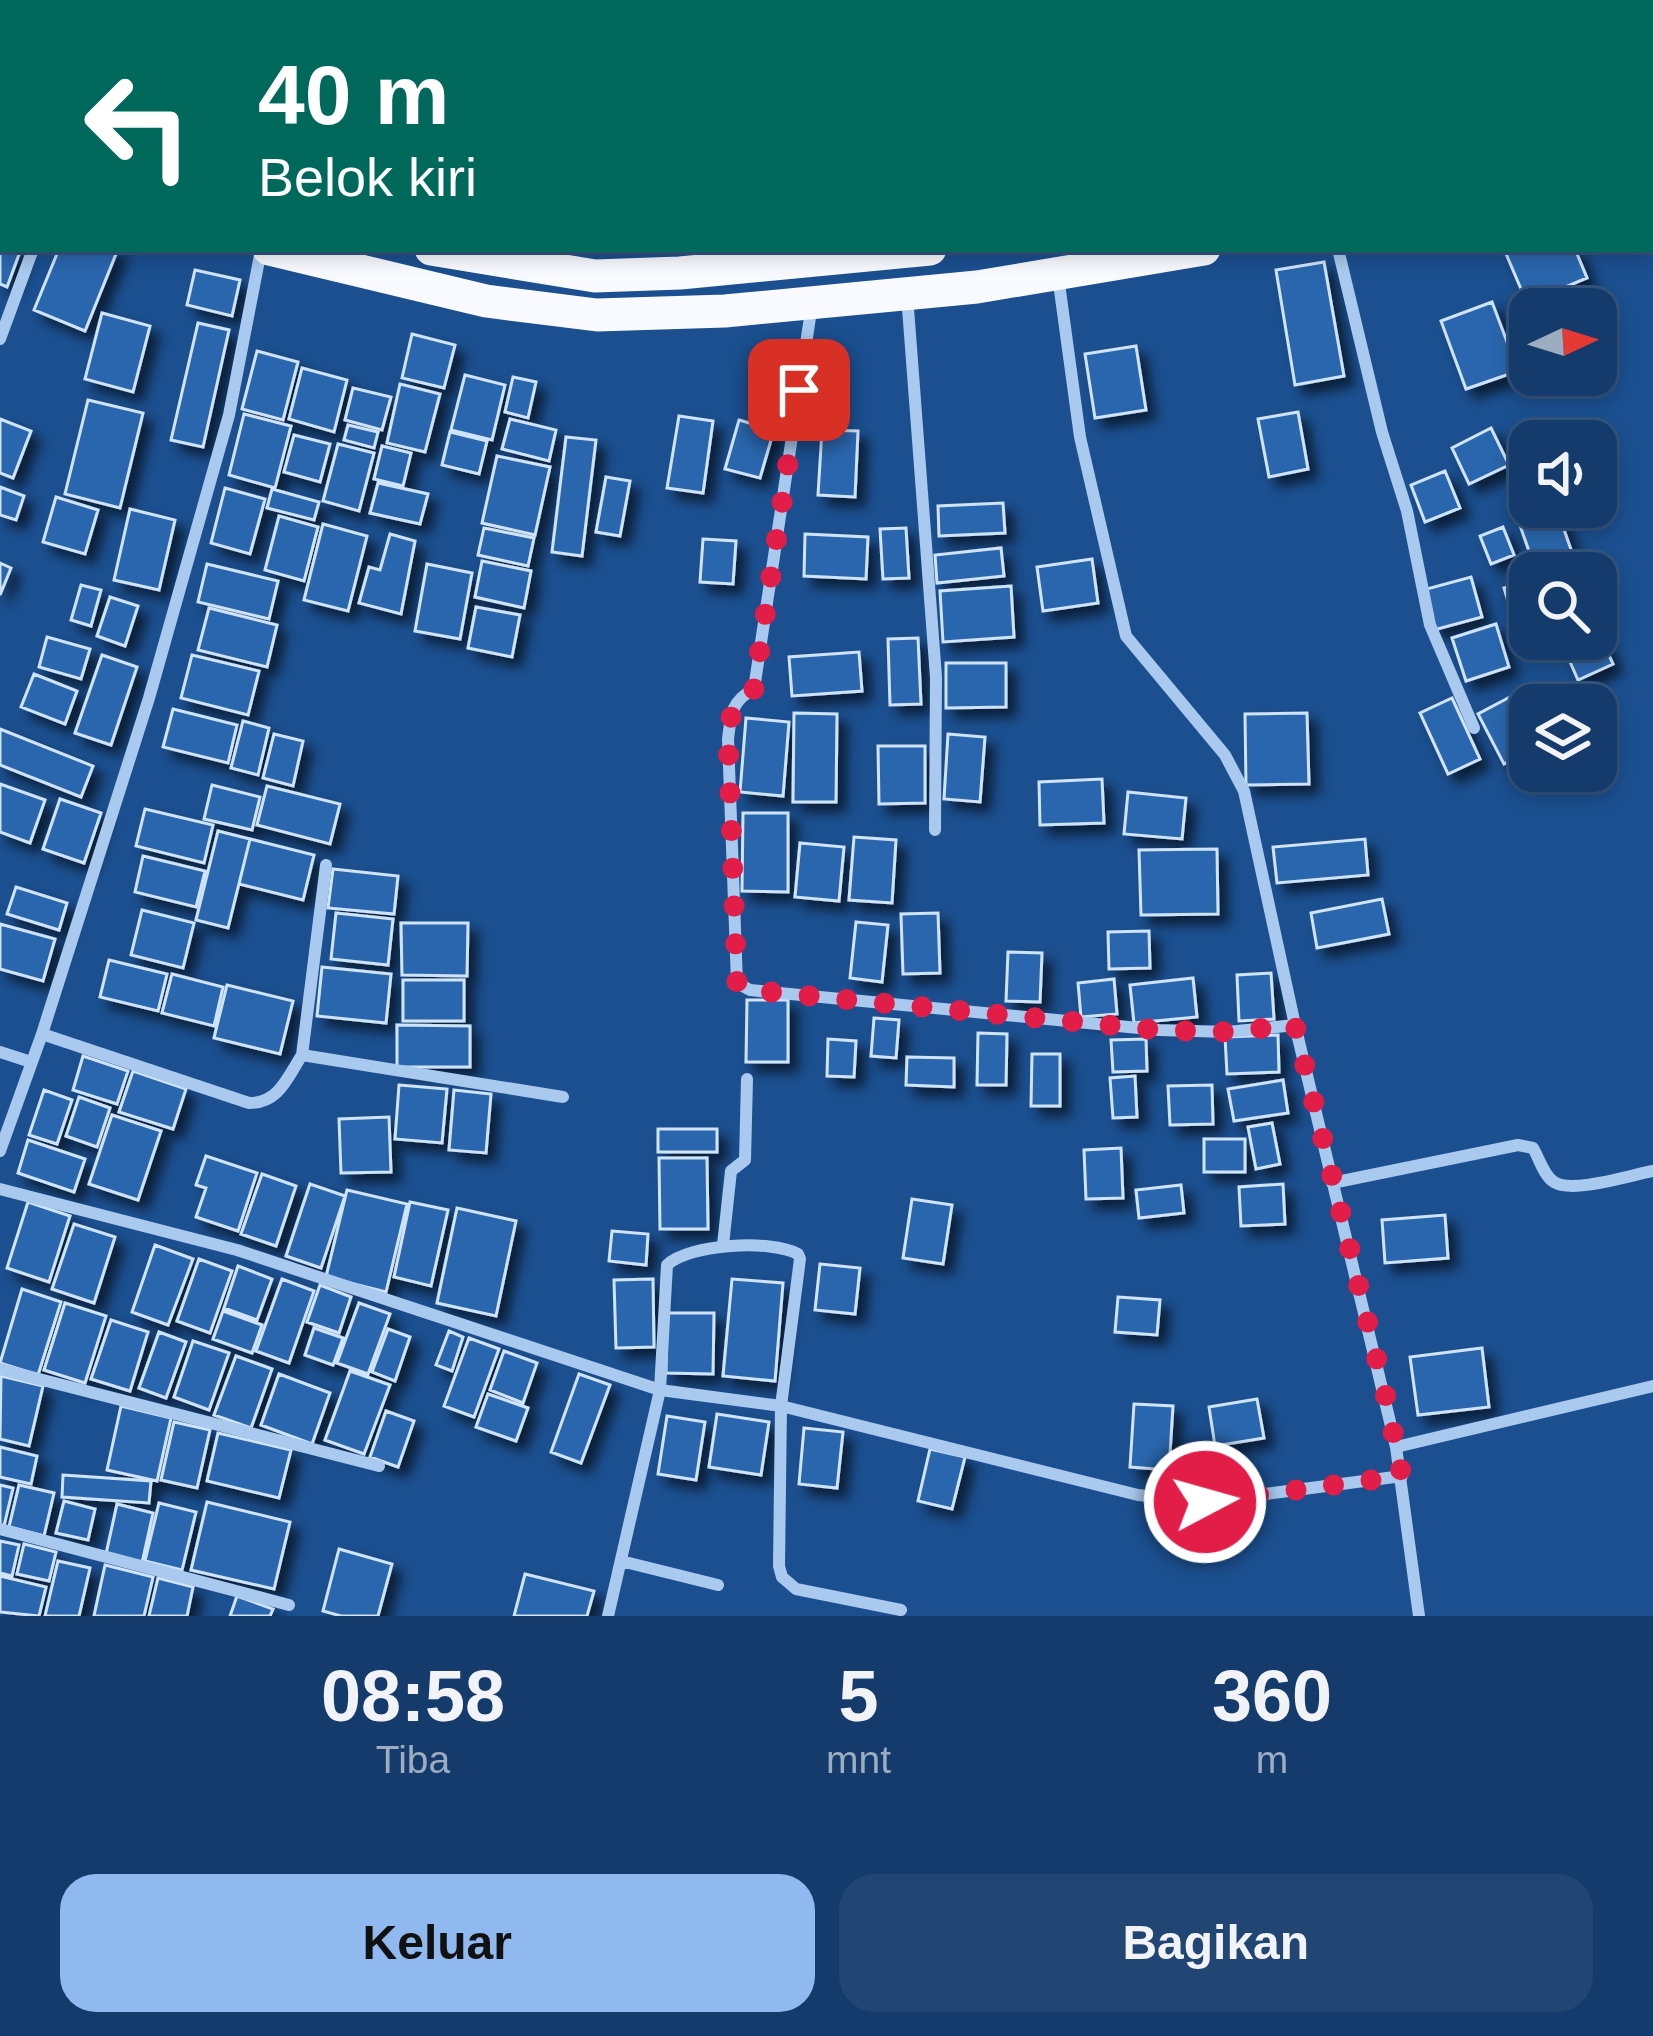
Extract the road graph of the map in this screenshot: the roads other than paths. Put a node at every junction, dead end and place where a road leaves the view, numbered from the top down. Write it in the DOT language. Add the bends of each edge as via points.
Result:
graph roads {
  1 [pos="32,252"];
  2 [pos="264,252"];
  3 [pos="278,252"];
  4 [pos="449,252"];
  5 [pos="872,252"];
  6 [pos="1186,252"];
  7 [pos="1339,252"];
  8 [pos="775,257"];
  9 [pos="1058,274"];
  10 [pos="907,294"];
  11 [pos="813,302"];
  12 [pos="0,339"];
  13 [pos="1474,728"];
  14 [pos="935,830"];
  15 [pos="326,865"];
  16 [pos="1295,1025"];
  17 [pos="42,1034"];
  18 [pos="0,1052"];
  19 [pos="302,1055"];
  20 [pos="31,1062"];
  21 [pos="747,1079"];
  22 [pos="563,1097"];
  23 [pos="0,1151"];
  24 [pos="1653,1171"];
  25 [pos="1332,1183"];
  26 [pos="0,1189"];
  27 [pos="723,1244"];
  28 [pos="0,1370"];
  29 [pos="1653,1386"];
  30 [pos="660,1390"];
  31 [pos="781,1406"];
  32 [pos="1396,1447"];
  33 [pos="379,1466"];
  34 [pos="1402,1476"];
  35 [pos="0,1529"];
  36 [pos="621,1561"];
  37 [pos="718,1585"];
  38 [pos="289,1605"];
  39 [pos="901,1610"];
  40 [pos="608,1616"];
  41 [pos="1419,1616"];
  1 -- 12 [label="street"];
  2 -- 17 [label="street" via="223,436 149,698"];
  3 -- 11 [label="highway" via="486,301 597,315"];
  4 -- 8 [label="highway" via="595,276"];
  5 -- 8 [label="highway"];
  6 -- 9 [label="highway"];
  7 -- 13 [label="street" via="1430,625"];
  9 -- 10 [label="highway"];
  9 -- 16 [label="street" via="1080,437 1126,636 1225,755 1244,791"];
  10 -- 11 [label="highway"];
  10 -- 14 [label="street" via="936,677"];
  11 -- 16 [label="street" via="754,689 731,709 737,983 1159,1030"];
  15 -- 19 [label="street"];
  16 -- 25 [label="street"];
  17 -- 19 [label="street" via="249,1103 278,1094"];
  17 -- 20 [label="street"];
  18 -- 20 [label="street"];
  19 -- 22 [label="street"];
  20 -- 23 [label="street"];
  21 -- 27 [label="street" via="745,1160 731,1171"];
  24 -- 25 [label="street" via="1560,1186 1533,1148 1518,1145"];
  25 -- 32 [label="street"];
  26 -- 30 [label="street" via="237,1250"];
  27 -- 30 [label="street" via="685,1252 668,1265"];
  27 -- 31 [label="street" via="782,1247 800,1259"];
  28 -- 33 [label="street"];
  29 -- 32 [label="street"];
  30 -- 31 [label="street"];
  30 -- 36 [label="street"];
  31 -- 34 [label="street" via="1138,1495 1205,1502"];
  31 -- 39 [label="street" via="782,1577 796,1589"];
  32 -- 34 [label="street"];
  34 -- 41 [label="street"];
  35 -- 38 [label="street"];
  36 -- 37 [label="street"];
  36 -- 40 [label="street"];
}
